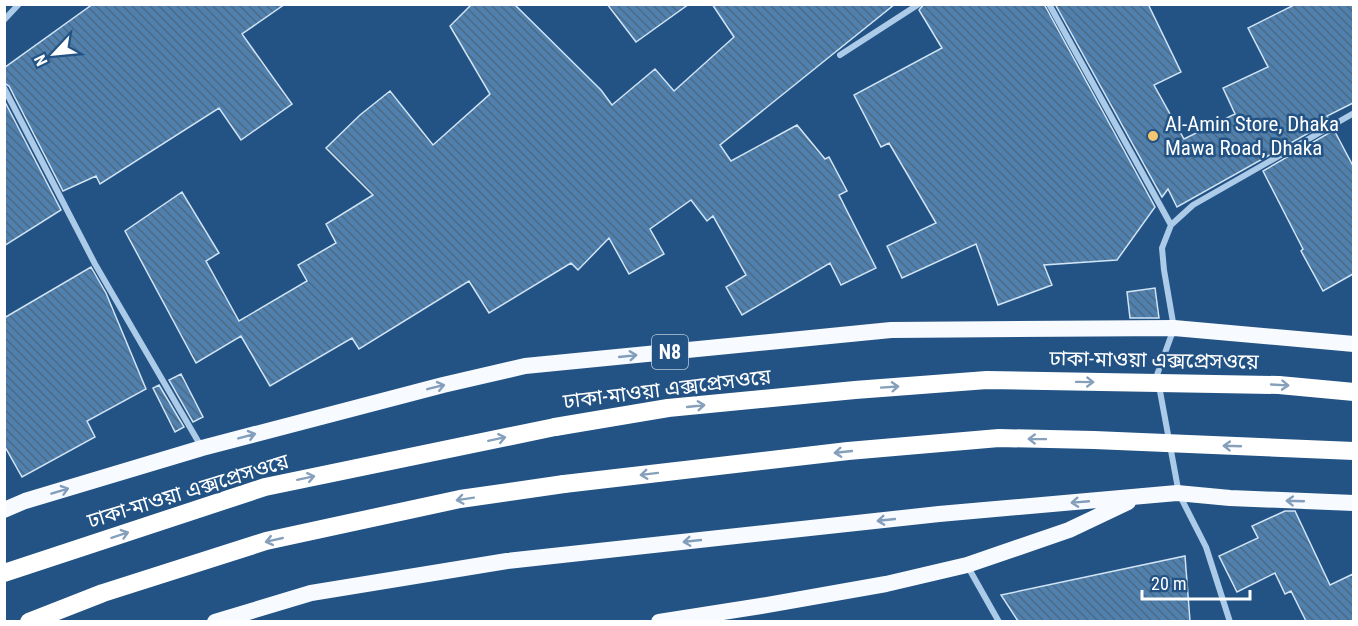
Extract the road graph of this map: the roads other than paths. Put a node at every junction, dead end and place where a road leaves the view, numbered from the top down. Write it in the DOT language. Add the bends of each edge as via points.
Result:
graph roads {
  1 [pos="19,4"];
  2 [pos="919,4"];
  3 [pos="1048,4"];
  4 [pos="4,21"];
  5 [pos="840,56"];
  6 [pos="4,88"];
  7 [pos="1353,113"];
  8 [pos="1171,225"];
  9 [pos="1174,328"];
  10 [pos="1353,344"];
  11 [pos="1353,392"];
  12 [pos="202,448"];
  13 [pos="1353,451"];
  14 [pos="1179,494"];
  15 [pos="1140,497"];
  16 [pos="1353,503"];
  17 [pos="4,510"];
  18 [pos="967,565"];
  19 [pos="4,573"];
  20 [pos="29,621"];
  21 [pos="215,621"];
  22 [pos="659,621"];
  23 [pos="999,621"];
  24 [pos="1230,621"];
  1 -- 4 [label="street"];
  2 -- 5 [label="street"];
  3 -- 8 [label="street"];
  6 -- 12 [label="street" via="94,264"];
  7 -- 8 [label="street" via="1193,205"];
  8 -- 9 [label="street" via="1162,248"];
  9 -- 10 [label="highway, N8"];
  12 -- 9 [label="highway, N8, one-way" via="525,366 891,330"];
  9 -- 14 [label="street" via="1157,375"];
  19 -- 11 [label="highway, ঢাকা-মাওয়া এক্সপ্রেসওয়ে, one-way, bridge" via="265,487 555,427 668,408 987,380 1279,385"];
  17 -- 12 [label="highway, N8, one-way"];
  13 -- 20 [label="highway, one-way, bridge" via="999,438 564,484 460,499 266,542 103,592"];
  14 -- 15 [label="highway"];
  16 -- 14 [label="highway, one-way"];
  14 -- 24 [label="street" via="1206,547"];
  15 -- 18 [label="highway" via="1069,530"];
  15 -- 21 [label="highway, one-way" via="939,514 507,561 311,593"];
  18 -- 22 [label="highway" via="876,586"];
  18 -- 23 [label="street"];
}
